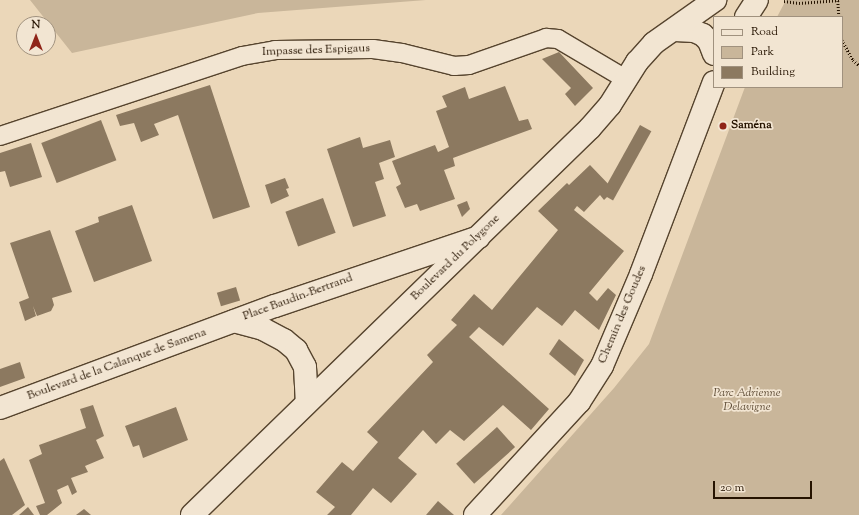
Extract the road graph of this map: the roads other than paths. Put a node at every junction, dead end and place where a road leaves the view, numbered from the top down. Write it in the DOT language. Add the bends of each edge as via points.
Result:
graph roads {
  1 [pos="715,0"];
  2 [pos="757,0"];
  3 [pos="747,16"];
  4 [pos="675,30"];
  5 [pos="713,52"];
  6 [pos="627,80"];
  7 [pos="713,85"];
  8 [pos="0,136"];
  9 [pos="479,237"];
  10 [pos="234,321"];
  11 [pos="306,402"];
  12 [pos="0,408"];
  13 [pos="192,515"];
  14 [pos="475,515"];
  1 -- 4 [label="street, Boulevard du Polygone"];
  2 -- 3 [label="street"];
  4 -- 5 [label="street" via="694,31 703,36"];
  4 -- 6 [label="street, Boulevard du Polygone" via="646,51"];
  6 -- 8 [label="lane, Impasse des Espigaus" via="558,39 546,38 469,65 454,66 402,53 373,49 275,50 242,56"];
  6 -- 9 [label="street, Boulevard du Polygone" via="590,128"];
  7 -- 14 [label="street, Chemin des Goudes" via="641,274 602,366 579,402"];
  9 -- 10 [label="street, Place Baudin-Bertrand"];
  9 -- 11 [label="street, Boulevard du Polygone"];
  10 -- 11 [label="street, Place Baudin-Bertrand" via="263,329 296,350 305,367"];
  10 -- 12 [label="street, Boulevard de la Calanque de Samena"];
  11 -- 13 [label="street, Boulevard du Polygone"];
}
